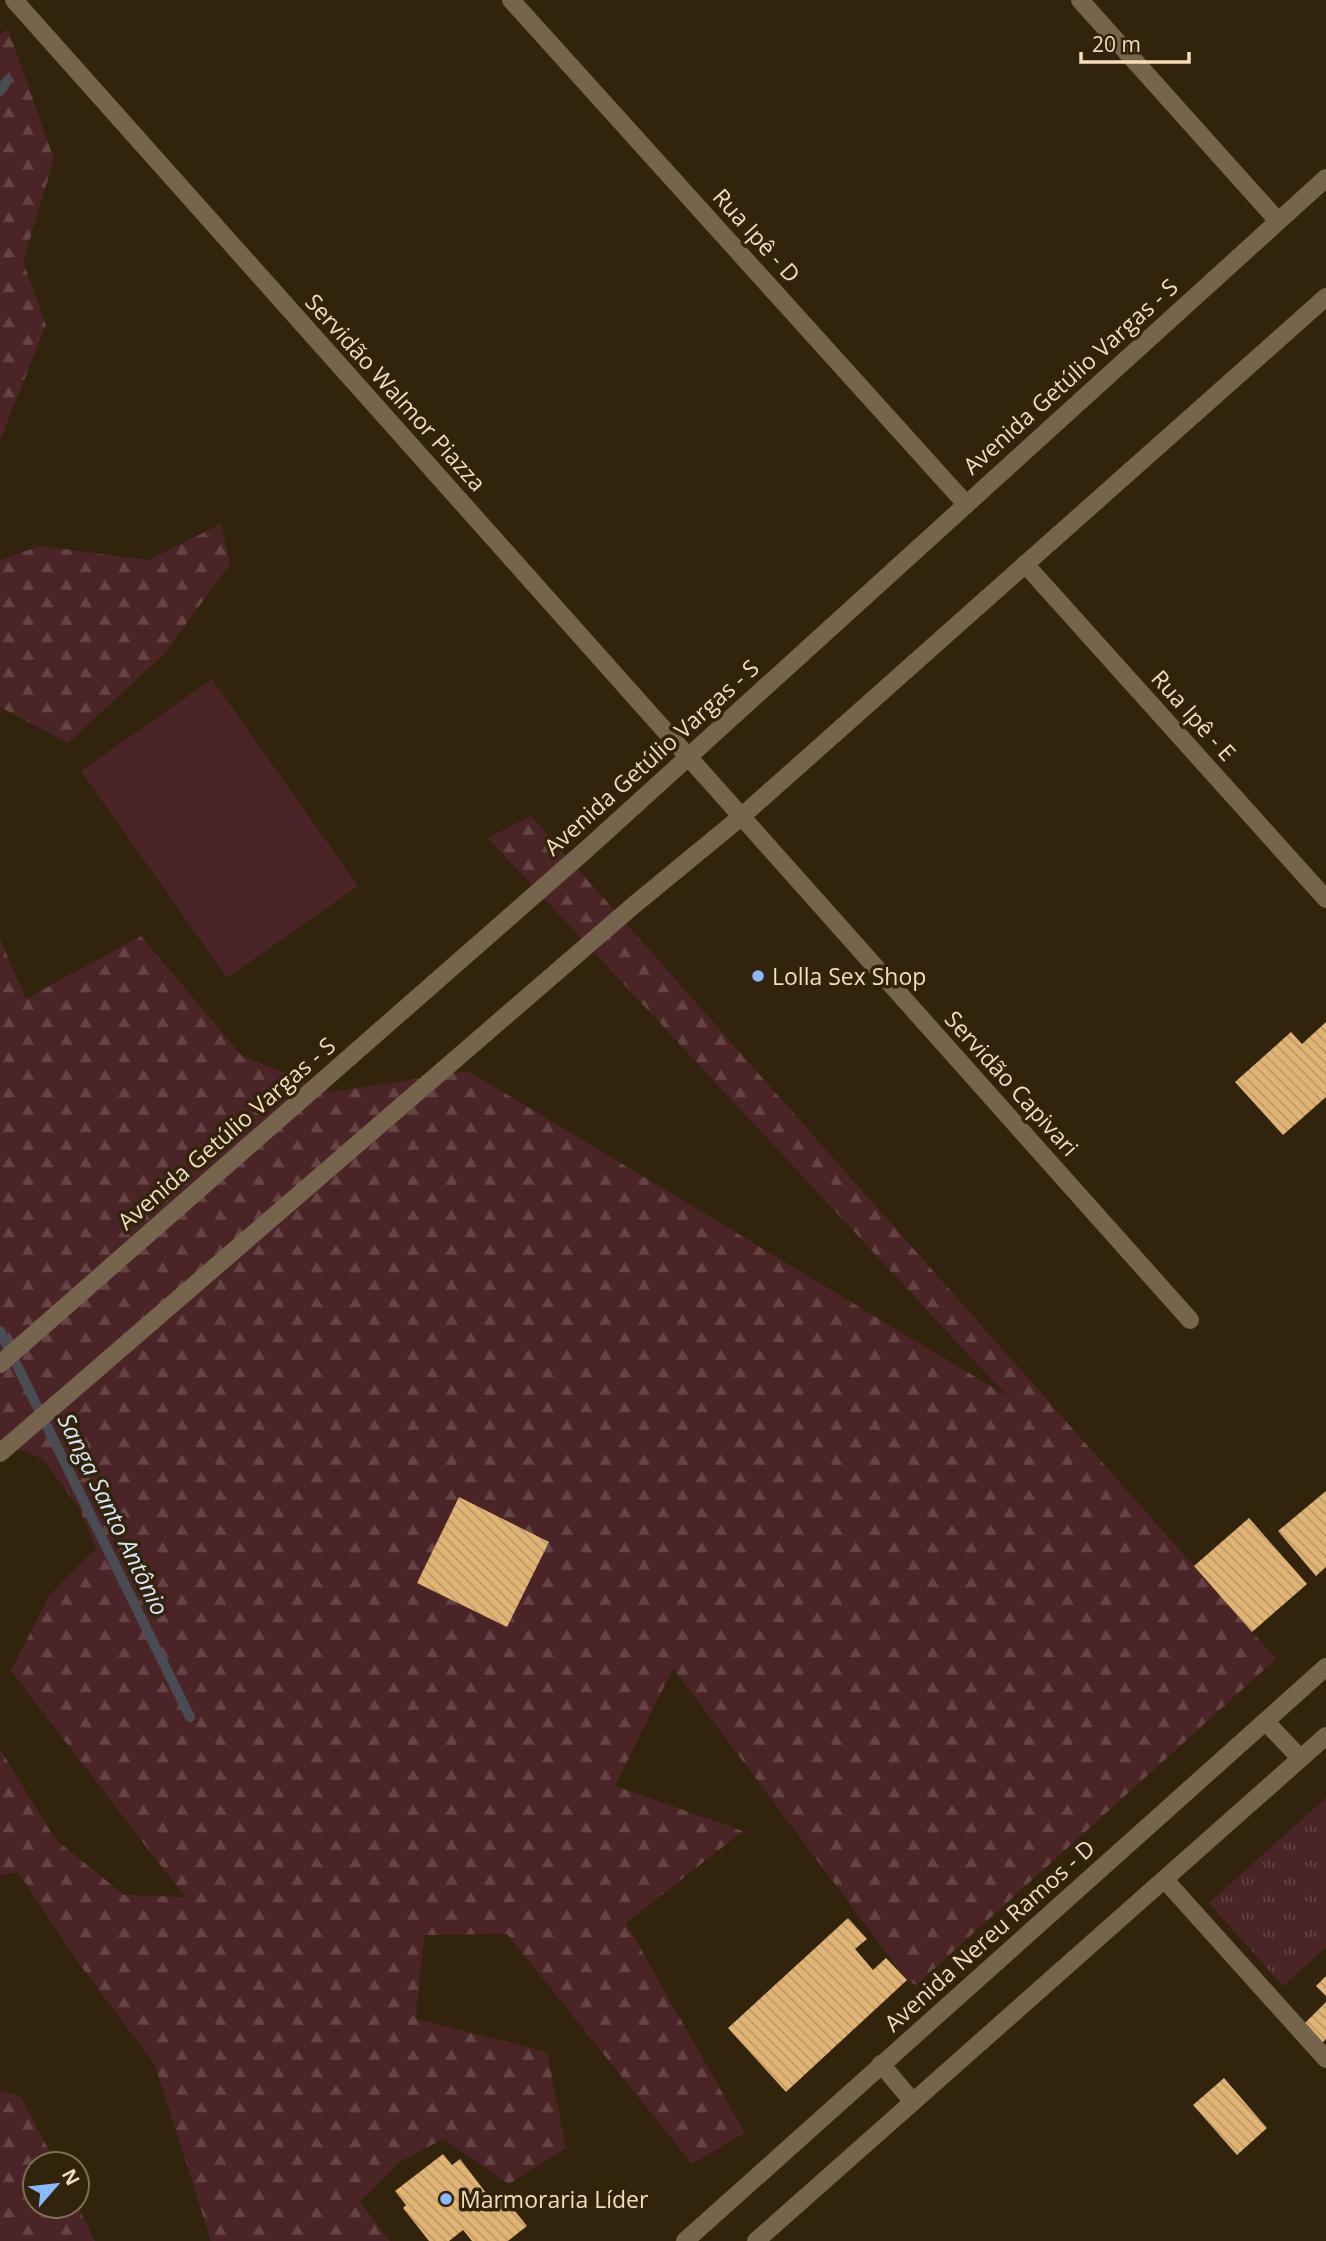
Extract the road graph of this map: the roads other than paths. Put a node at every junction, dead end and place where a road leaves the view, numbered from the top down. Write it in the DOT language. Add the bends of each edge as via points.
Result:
graph roads {
  1 [pos="14,0"];
  2 [pos="511,0"];
  3 [pos="1080,0"];
  4 [pos="1326,178"];
  5 [pos="1278,221"];
  6 [pos="1326,297"];
  7 [pos="966,504"];
  8 [pos="1025,564"];
  9 [pos="688,757"];
  10 [pos="741,817"];
  11 [pos="1326,899"];
  12 [pos="1190,1320"];
  13 [pos="0,1364"];
  14 [pos="0,1453"];
  15 [pos="1326,1667"];
  16 [pos="1266,1722"];
  17 [pos="1326,1735"];
  18 [pos="1300,1758"];
  19 [pos="1165,1880"];
  20 [pos="1326,2059"];
  21 [pos="881,2064"];
  22 [pos="914,2102"];
  23 [pos="693,2239"];
  24 [pos="756,2241"];
  1 -- 9 [label="street, Servidão Walmor Piazza"];
  2 -- 7 [label="street, Rua Ipê - D"];
  3 -- 5 [label="street"];
  4 -- 5 [label="street, Avenida Getúlio Vargas - S"];
  5 -- 7 [label="street, Avenida Getúlio Vargas - S"];
  6 -- 8 [label="street"];
  7 -- 9 [label="street, Avenida Getúlio Vargas - S"];
  8 -- 10 [label="street"];
  8 -- 11 [label="street, Rua Ipê - E"];
  9 -- 10 [label="street, Servidão Walmor Piazza"];
  9 -- 13 [label="street, Avenida Getúlio Vargas - S"];
  10 -- 12 [label="street, Servidão Capivari"];
  10 -- 14 [label="street"];
  15 -- 16 [label="street, Avenida Nereu Ramos - D"];
  16 -- 18 [label="street"];
  16 -- 21 [label="street, Avenida Nereu Ramos - D"];
  17 -- 18 [label="street"];
  18 -- 19 [label="street"];
  19 -- 20 [label="street"];
  19 -- 22 [label="street"];
  21 -- 22 [label="street"];
  21 -- 23 [label="street, Avenida Nereu Ramos - D"];
  22 -- 24 [label="street"];
}
